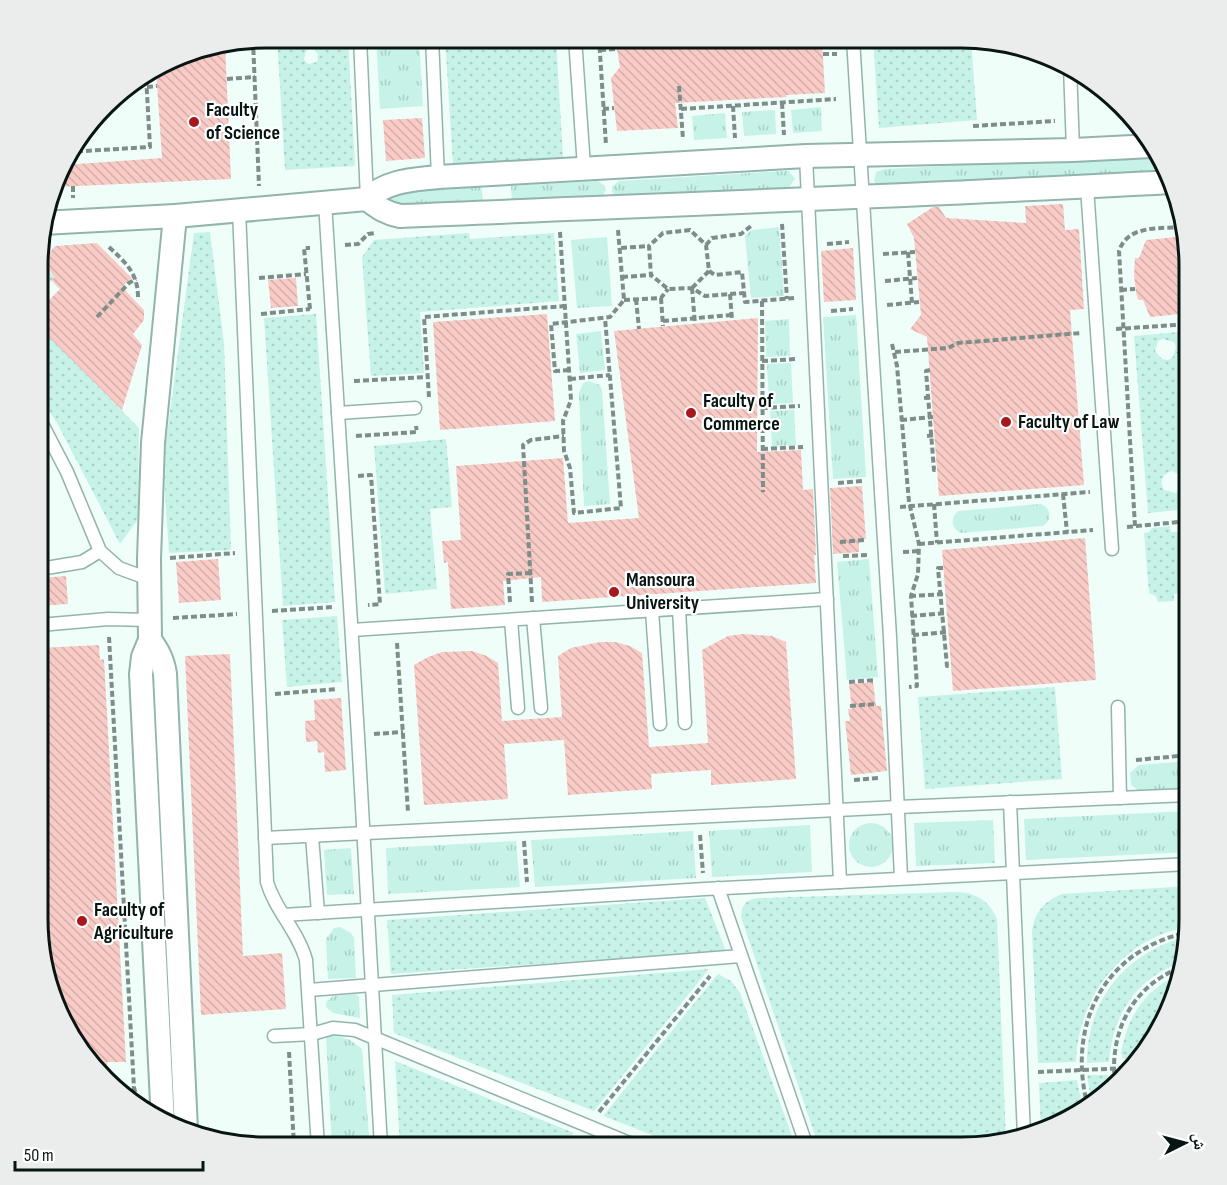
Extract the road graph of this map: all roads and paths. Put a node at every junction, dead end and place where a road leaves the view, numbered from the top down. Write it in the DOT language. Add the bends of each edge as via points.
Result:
graph roads {
  1 [pos="253,48"];
  2 [pos="360,48"];
  3 [pos="432,48"];
  4 [pos="576,48"];
  5 [pos="600,48"];
  6 [pos="854,48"];
  7 [pos="617,49"];
  8 [pos="607,50"];
  9 [pos="255,77"];
  10 [pos="1070,77"];
  11 [pos="227,80"];
  12 [pos="147,84"];
  13 [pos="158,86"];
  14 [pos="679,86"];
  15 [pos="147,87"];
  16 [pos="836,99"];
  17 [pos="782,103"];
  18 [pos="733,106"];
  19 [pos="681,109"];
  20 [pos="784,139"];
  21 [pos="735,143"];
  22 [pos="684,146"];
  23 [pos="1143,146"];
  24 [pos="1073,150"];
  25 [pos="81,151"];
  26 [pos="860,154"];
  27 [pos="806,156"];
  28 [pos="607,166"];
  29 [pos="584,167"];
  30 [pos="494,173"];
  31 [pos="438,177"];
  32 [pos="1162,183"];
  33 [pos="1087,187"];
  34 [pos="862,198"];
  35 [pos="367,199"];
  36 [pos="808,199"];
  37 [pos="325,202"];
  38 [pos="609,207"];
  39 [pos="250,209"];
  40 [pos="497,212"];
  41 [pos="175,216"];
  42 [pos="52,222"];
  43 [pos="809,222"];
  44 [pos="772,224"];
  45 [pos="782,224"];
  46 [pos="753,226"];
  47 [pos="568,228"];
  48 [pos="1176,228"];
  49 [pos="379,233"];
  50 [pos="865,242"];
  51 [pos="706,245"];
  52 [pos="810,245"];
  53 [pos="649,246"];
  54 [pos="109,247"];
  55 [pos="328,247"];
  56 [pos="621,248"];
  57 [pos="908,252"];
  58 [pos="915,252"];
  59 [pos="887,254"];
  60 [pos="709,271"];
  61 [pos="306,274"];
  62 [pos="651,275"];
  63 [pos="622,277"];
  64 [pos="917,278"];
  65 [pos="136,279"];
  66 [pos="910,279"];
  67 [pos="242,280"];
  68 [pos="889,280"];
  69 [pos="692,288"];
  70 [pos="668,289"];
  71 [pos="1135,289"];
  72 [pos="1121,290"];
  73 [pos="744,292"];
  74 [pos="730,294"];
  75 [pos="138,297"];
  76 [pos="813,297"];
  77 [pos="661,298"];
  78 [pos="636,299"];
  79 [pos="787,299"];
  80 [pos="624,300"];
  81 [pos="762,301"];
  82 [pos="920,302"];
  83 [pos="912,303"];
  84 [pos="891,305"];
  85 [pos="565,306"];
  86 [pos="332,308"];
  87 [pos="310,309"];
  88 [pos="244,315"];
  89 [pos="97,317"];
  90 [pos="605,318"];
  91 [pos="695,321"];
  92 [pos="566,322"];
  93 [pos="1179,325"];
  94 [pos="639,329"];
  95 [pos="1124,329"];
  96 [pos="1097,331"];
  97 [pos="895,352"];
  98 [pos="797,359"];
  99 [pos="762,361"];
  100 [pos="569,370"];
  101 [pos="930,370"];
  102 [pos="610,375"];
  103 [pos="428,377"];
  104 [pos="570,379"];
  105 [pos="336,382"];
  106 [pos="932,397"];
  107 [pos="924,398"];
  108 [pos="801,406"];
  109 [pos="415,408"];
  110 [pos="762,408"];
  111 [pos="338,413"];
  112 [pos="929,418"];
  113 [pos="911,419"];
  114 [pos="48,435"];
  115 [pos="935,435"];
  116 [pos="564,436"];
  117 [pos="927,436"];
  118 [pos="340,437"];
  119 [pos="804,447"];
  120 [pos="762,449"];
  121 [pos="938,470"];
  122 [pos="342,477"];
  123 [pos="907,478"];
  124 [pos="880,480"];
  125 [pos="821,484"];
  126 [pos="1108,490"];
  127 [pos="763,492"];
  128 [pos="1064,494"];
  129 [pos="934,504"];
  130 [pos="882,509"];
  131 [pos="1179,522"];
  132 [pos="1135,526"];
  133 [pos="1111,528"];
  134 [pos="1067,532"];
  135 [pos="884,538"];
  136 [pos="824,543"];
  137 [pos="937,543"];
  138 [pos="920,544"];
  139 [pos="1112,549"];
  140 [pos="100,551"];
  141 [pos="254,552"];
  142 [pos="48,568"];
  143 [pos="943,568"];
  144 [pos="149,569"];
  145 [pos="531,573"];
  146 [pos="946,594"];
  147 [pos="918,596"];
  148 [pos="827,599"];
  149 [pos="351,606"];
  150 [pos="679,609"];
  151 [pos="652,611"];
  152 [pos="256,612"];
  153 [pos="942,614"];
  154 [pos="921,615"];
  155 [pos="533,618"];
  156 [pos="108,619"];
  157 [pos="511,620"];
  158 [pos="48,624"];
  159 [pos="396,627"];
  160 [pos="150,630"];
  161 [pos="352,630"];
  162 [pos="948,632"];
  163 [pos="921,634"];
  164 [pos="951,665"];
  165 [pos="892,678"];
  166 [pos="831,683"];
  167 [pos="355,688"];
  168 [pos="260,695"];
  169 [pos="893,702"];
  170 [pos="1118,707"];
  171 [pos="518,708"];
  172 [pos="541,708"];
  173 [pos="832,708"];
  174 [pos="685,723"];
  175 [pos="660,724"];
  176 [pos="403,732"];
  177 [pos="358,736"];
  178 [pos="1179,756"];
  179 [pos="1119,762"];
  180 [pos="1179,795"];
  181 [pos="1120,798"];
  182 [pos="1010,802"];
  183 [pos="898,807"];
  184 [pos="836,810"];
  185 [pos="698,816"];
  186 [pos="522,826"];
  187 [pos="409,831"];
  188 [pos="364,833"];
  189 [pos="312,836"];
  190 [pos="265,838"];
  191 [pos="1179,865"];
  192 [pos="1012,873"];
  193 [pos="901,878"];
  194 [pos="840,882"];
  195 [pos="718,888"];
  196 [pos="705,889"];
  197 [pos="529,900"];
  198 [pos="368,909"];
  199 [pos="318,912"];
  200 [pos="283,915"];
  201 [pos="1179,935"];
  202 [pos="741,956"];
  203 [pos="725,957"];
  204 [pos="1173,972"];
  205 [pos="373,985"];
  206 [pos="309,990"];
  207 [pos="312,1034"];
  208 [pos="274,1036"];
  209 [pos="375,1038"];
  210 [pos="1113,1069"];
  211 [pos="1119,1069"];
  212 [pos="1081,1070"];
  213 [pos="1021,1073"];
  214 [pos="1114,1074"];
  215 [pos="129,1088"];
  216 [pos="134,1088"];
  217 [pos="137,1095"];
  218 [pos="1086,1097"];
  219 [pos="163,1111"];
  220 [pos="186,1121"];
  221 [pos="588,1125"];
  222 [pos="1024,1128"];
  223 [pos="317,1137"];
  224 [pos="380,1137"];
  225 [pos="574,1137"];
  226 [pos="616,1137"];
  227 [pos="804,1137"];
  1 -- 9 [label="path"];
  2 -- 35 [label="lane"];
  3 -- 31 [label="lane"];
  4 -- 29 [label="lane"];
  5 -- 28 [label="path"];
  6 -- 26 [label="lane"];
  7 -- 8 [label="path"];
  9 -- 11 [label="path"];
  9 -- 39 [label="path"];
  10 -- 24 [label="lane"];
  12 -- 15 [label="path"];
  13 -- 15 [label="path"];
  14 -- 19 [label="path"];
  15 -- 25 [label="path" via="150,147"];
  16 -- 17 [label="path"];
  17 -- 18 [label="path"];
  17 -- 20 [label="path"];
  18 -- 19 [label="path"];
  18 -- 21 [label="path"];
  19 -- 22 [label="path"];
  23 -- 24 [label="street"];
  24 -- 26 [label="street"];
  26 -- 27 [label="street"];
  26 -- 34 [label="lane"];
  27 -- 28 [label="street"];
  27 -- 36 [label="lane"];
  28 -- 29 [label="street"];
  29 -- 30 [label="street"];
  30 -- 31 [label="street"];
  30 -- 40 [label="street"];
  31 -- 35 [label="street" via="387,185"];
  32 -- 33 [label="street"];
  33 -- 34 [label="street"];
  33 -- 96 [label="lane"];
  34 -- 36 [label="street"];
  34 -- 50 [label="lane"];
  35 -- 37 [label="street"];
  35 -- 40 [label="street" via="400,216"];
  36 -- 38 [label="street"];
  36 -- 43 [label="lane"];
  37 -- 39 [label="street"];
  37 -- 55 [label="lane"];
  38 -- 40 [label="street"];
  38 -- 56 [label="path" via="610,231 620,230"];
  39 -- 41 [label="street"];
  39 -- 67 [label="lane"];
  41 -- 42 [label="street"];
  41 -- 144 [label="street" via="154,432"];
  43 -- 45 [label="path"];
  43 -- 52 [label="lane"];
  44 -- 45 [label="path"];
  45 -- 79 [label="path"];
  46 -- 51 [label="path" via="741,234 712,238"];
  47 -- 85 [label="path" via="560,228"];
  48 -- 72 [label="path" via="1140,230 1126,237 1119,251"];
  49 -- 55 [label="path" via="368,234 358,244"];
  50 -- 52 [label="path"];
  50 -- 124 [label="lane"];
  51 -- 53 [label="path" via="690,230 663,233"];
  51 -- 60 [label="path"];
  52 -- 76 [label="lane"];
  53 -- 56 [label="path"];
  53 -- 62 [label="path"];
  54 -- 65 [label="path" via="130,267"];
  55 -- 61 [label="path" via="304,248"];
  55 -- 86 [label="lane"];
  56 -- 63 [label="path"];
  57 -- 58 [label="path"];
  57 -- 59 [label="path"];
  57 -- 66 [label="path"];
  60 -- 69 [label="path"];
  60 -- 73 [label="path" via="715,275 742,272"];
  61 -- 67 [label="path"];
  61 -- 87 [label="path"];
  62 -- 63 [label="path"];
  62 -- 70 [label="path"];
  63 -- 80 [label="path"];
  64 -- 66 [label="path"];
  65 -- 75 [label="path"];
  65 -- 89 [label="path"];
  66 -- 68 [label="path"];
  66 -- 83 [label="path"];
  67 -- 88 [label="lane"];
  69 -- 70 [label="path"];
  69 -- 74 [label="path" via="705,296"];
  69 -- 91 [label="path"];
  70 -- 77 [label="path"];
  71 -- 72 [label="path"];
  72 -- 95 [label="path"];
  73 -- 74 [label="path"];
  73 -- 81 [label="path" via="745,302"];
  74 -- 91 [label="path" via="732,318"];
  76 -- 79 [label="path"];
  76 -- 125 [label="lane"];
  77 -- 78 [label="path"];
  77 -- 91 [label="path" via="663,324"];
  78 -- 80 [label="path"];
  78 -- 94 [label="path"];
  79 -- 81 [label="path"];
  80 -- 90 [label="path"];
  81 -- 99 [label="path"];
  82 -- 83 [label="path"];
  83 -- 84 [label="path"];
  85 -- 92 [label="path"];
  85 -- 103 [label="path" via="424,317"];
  86 -- 87 [label="path"];
  86 -- 105 [label="lane"];
  87 -- 88 [label="path"];
  88 -- 141 [label="lane"];
  90 -- 92 [label="path"];
  90 -- 102 [label="path"];
  92 -- 100 [label="path"];
  92 -- 100 [label="path" via="551,324 555,371"];
  93 -- 95 [label="path"];
  95 -- 96 [label="path"];
  95 -- 132 [label="path"];
  96 -- 97 [label="path"];
  96 -- 126 [label="lane"];
  98 -- 99 [label="path"];
  99 -- 110 [label="path"];
  100 -- 104 [label="path"];
  101 -- 112 [label="path, bridge" via="926,371"];
  102 -- 104 [label="path"];
  102 -- 116 [label="path" via="621,508 574,513"];
  103 -- 105 [label="path"];
  103 -- 109 [label="path" via="430,407"];
  104 -- 116 [label="path" via="571,400 563,421"];
  105 -- 111 [label="lane"];
  106 -- 107 [label="path"];
  108 -- 110 [label="path"];
  109 -- 111 [label="lane"];
  109 -- 118 [label="path" via="417,432"];
  110 -- 120 [label="path"];
  111 -- 118 [label="lane"];
  112 -- 113 [label="path"];
  112 -- 121 [label="path, bridge" via="934,470"];
  114 -- 140 [label="lane"];
  115 -- 117 [label="path"];
  116 -- 145 [label="path" via="531,440 523,445"];
  118 -- 122 [label="lane"];
  119 -- 120 [label="path"];
  120 -- 127 [label="path"];
  122 -- 149 [label="lane"];
  122 -- 149 [label="path" via="371,475 380,604"];
  123 -- 124 [label="path"];
  124 -- 125 [label="path"];
  124 -- 130 [label="lane"];
  125 -- 136 [label="lane"];
  126 -- 128 [label="path"];
  126 -- 133 [label="lane"];
  128 -- 129 [label="path"];
  128 -- 134 [label="path"];
  129 -- 130 [label="path"];
  129 -- 137 [label="path"];
  130 -- 135 [label="lane"];
  131 -- 132 [label="path"];
  132 -- 133 [label="path"];
  133 -- 134 [label="path"];
  133 -- 139 [label="lane"];
  134 -- 137 [label="path"];
  135 -- 136 [label="path"];
  135 -- 165 [label="lane"];
  136 -- 148 [label="lane"];
  137 -- 138 [label="path"];
  140 -- 142 [label="lane" via="74,564"];
  140 -- 144 [label="lane" via="119,568"];
  141 -- 144 [label="path"];
  141 -- 152 [label="lane"];
  143 -- 153 [label="path, bridge" via="938,568"];
  144 -- 160 [label="street"];
  145 -- 155 [label="path"];
  145 -- 157 [label="path" via="508,574"];
  146 -- 147 [label="path"];
  148 -- 150 [label="lane"];
  148 -- 166 [label="lane"];
  149 -- 152 [label="path"];
  149 -- 161 [label="lane"];
  150 -- 151 [label="lane"];
  150 -- 174 [label="lane"];
  151 -- 155 [label="lane"];
  151 -- 175 [label="lane"];
  152 -- 160 [label="path"];
  152 -- 168 [label="lane"];
  153 -- 154 [label="path"];
  153 -- 164 [label="path, bridge" via="947,666"];
  155 -- 157 [label="lane"];
  155 -- 172 [label="lane"];
  156 -- 158 [label="lane"];
  156 -- 160 [label="lane"];
  156 -- 216 [label="path"];
  157 -- 159 [label="lane"];
  157 -- 171 [label="lane"];
  159 -- 161 [label="lane"];
  159 -- 176 [label="path"];
  160 -- 219 [label="street" via="141,674"];
  160 -- 220 [label="street" via="165,674"];
  161 -- 167 [label="lane"];
  162 -- 163 [label="path"];
  165 -- 166 [label="path"];
  165 -- 169 [label="lane"];
  166 -- 173 [label="lane"];
  167 -- 168 [label="path"];
  167 -- 177 [label="lane"];
  168 -- 190 [label="lane"];
  169 -- 173 [label="path"];
  169 -- 183 [label="lane"];
  170 -- 179 [label="lane"];
  173 -- 184 [label="lane"];
  176 -- 177 [label="path"];
  176 -- 187 [label="path"];
  177 -- 188 [label="lane"];
  178 -- 179 [label="path"];
  179 -- 181 [label="lane"];
  180 -- 181 [label="lane"];
  181 -- 182 [label="lane"];
  182 -- 183 [label="lane"];
  182 -- 192 [label="lane"];
  183 -- 184 [label="lane"];
  183 -- 193 [label="lane"];
  184 -- 185 [label="lane"];
  184 -- 194 [label="lane"];
  185 -- 186 [label="lane"];
  185 -- 196 [label="path"];
  186 -- 187 [label="lane"];
  186 -- 197 [label="path"];
  187 -- 188 [label="lane"];
  188 -- 189 [label="lane"];
  188 -- 198 [label="lane"];
  189 -- 190 [label="lane"];
  189 -- 199 [label="lane"];
  190 -- 200 [label="lane" via="267,882"];
  191 -- 192 [label="lane"];
  192 -- 193 [label="lane"];
  192 -- 213 [label="lane"];
  193 -- 194 [label="lane"];
  194 -- 195 [label="lane"];
  195 -- 196 [label="lane"];
  195 -- 202 [label="lane"];
  196 -- 197 [label="lane"];
  197 -- 198 [label="lane"];
  198 -- 199 [label="lane"];
  198 -- 205 [label="lane"];
  199 -- 200 [label="lane"];
  200 -- 206 [label="lane" via="303,950"];
  201 -- 212 [label="path" via="1145,949 1113,975 1091,1010 1081,1050"];
  202 -- 203 [label="lane"];
  202 -- 227 [label="lane"];
  203 -- 205 [label="lane"];
  203 -- 221 [label="path"];
  204 -- 210 [label="path" via="1156,980 1132,1004 1117,1036"];
  205 -- 206 [label="lane"];
  205 -- 209 [label="lane"];
  206 -- 207 [label="lane"];
  207 -- 208 [label="lane"];
  207 -- 209 [label="lane" via="344,1028"];
  207 -- 223 [label="lane"];
  209 -- 221 [label="lane"];
  209 -- 224 [label="lane"];
  210 -- 211 [label="path"];
  210 -- 212 [label="path"];
  210 -- 214 [label="path"];
  212 -- 213 [label="path"];
  212 -- 218 [label="path"];
  213 -- 222 [label="lane"];
  215 -- 216 [label="path"];
  216 -- 217 [label="path"];
  221 -- 225 [label="path"];
  221 -- 226 [label="lane"];
}
